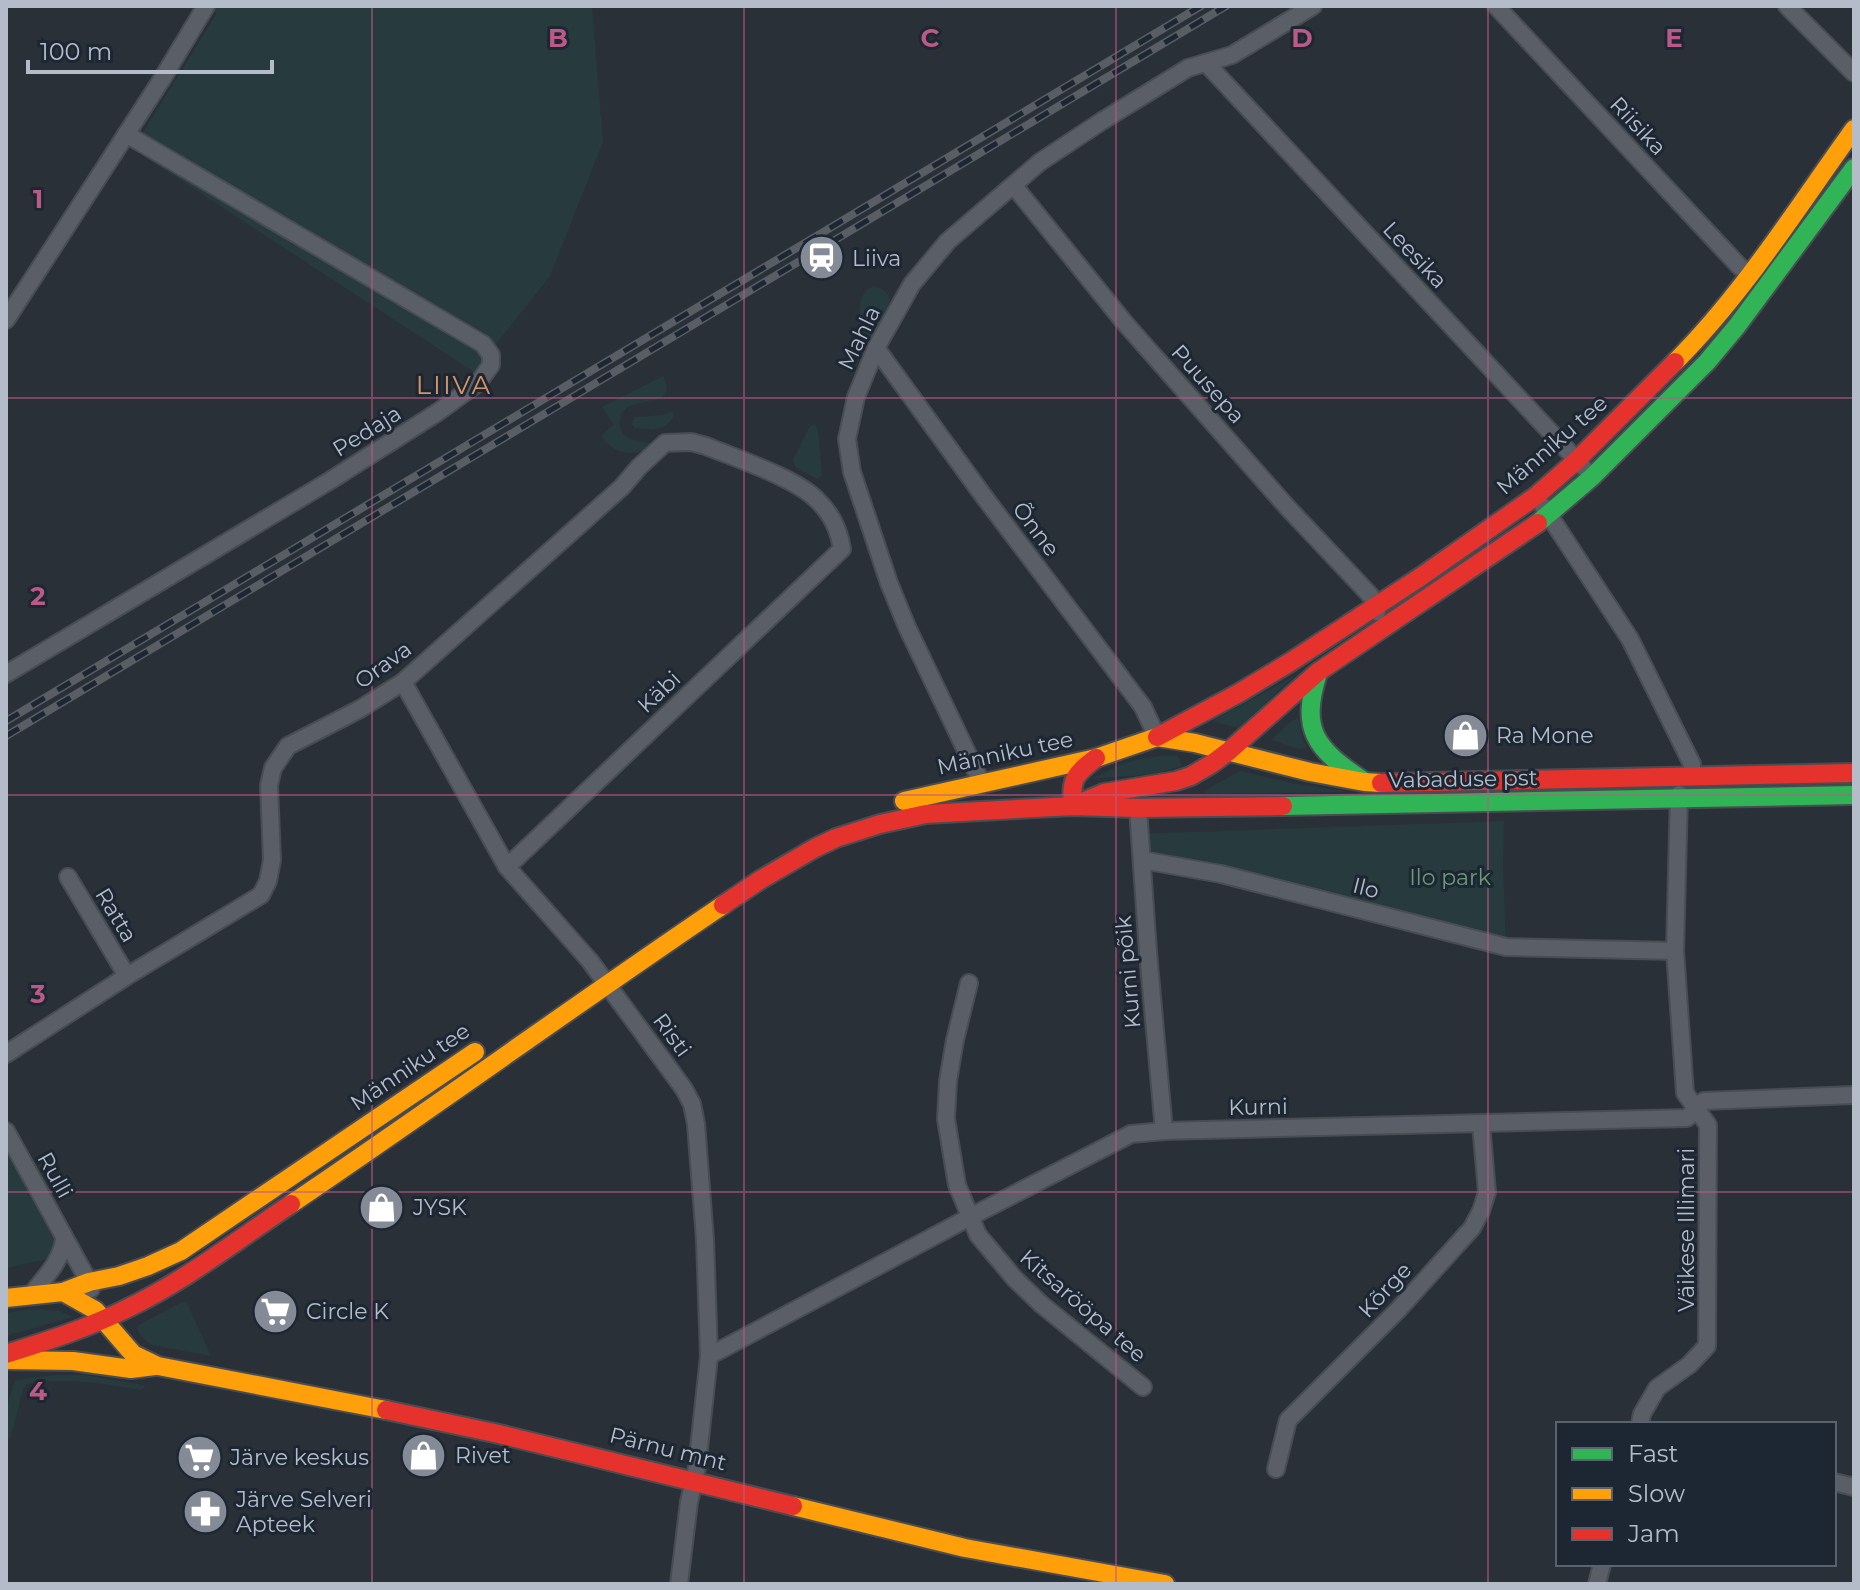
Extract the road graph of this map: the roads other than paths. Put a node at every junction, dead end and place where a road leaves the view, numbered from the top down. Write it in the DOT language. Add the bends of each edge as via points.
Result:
graph roads {
  1 [pos="206,6"];
  2 [pos="1313,6"];
  3 [pos="1496,6"];
  4 [pos="1787,6"];
  5 [pos="1206,63"];
  6 [pos="1854,73"];
  7 [pos="1854,129"];
  8 [pos="126,134"];
  9 [pos="1854,168"];
  10 [pos="1014,186"];
  11 [pos="1750,274"];
  12 [pos="6,320"];
  13 [pos="876,348"];
  14 [pos="1577,460"];
  15 [pos="1592,477"];
  16 [pos="1536,496"];
  17 [pos="1548,515"];
  18 [pos="842,549"];
  19 [pos="1377,605"];
  20 [pos="1377,632"];
  21 [pos="1318,672"];
  22 [pos="6,674"];
  23 [pos="403,682"];
  24 [pos="1157,737"];
  25 [pos="1229,751"];
  26 [pos="1096,758"];
  27 [pos="1854,773"];
  28 [pos="1686,776"];
  29 [pos="1364,782"];
  30 [pos="982,784"];
  31 [pos="1854,795"];
  32 [pos="1679,799"];
  33 [pos="1073,806"];
  34 [pos="1138,808"];
  35 [pos="1142,860"];
  36 [pos="507,867"];
  37 [pos="68,877"];
  38 [pos="1675,951"];
  39 [pos="604,969"];
  40 [pos="127,976"];
  41 [pos="969,983"];
  42 [pos="492,1041"];
  43 [pos="6,1054"];
  44 [pos="1854,1095"];
  45 [pos="1697,1108"];
  46 [pos="1481,1124"];
  47 [pos="6,1131"];
  48 [pos="1164,1131"];
  49 [pos="970,1217"];
  50 [pos="64,1239"];
  51 [pos="89,1282"];
  52 [pos="63,1292"];
  53 [pos="31,1296"];
  54 [pos="6,1298"];
  55 [pos="99,1315"];
  56 [pos="6,1354"];
  57 [pos="709,1356"];
  58 [pos="6,1360"];
  59 [pos="158,1366"];
  60 [pos="1143,1387"];
  61 [pos="1640,1422"];
  62 [pos="1276,1469"];
  63 [pos="694,1480"];
  64 [pos="679,1584"];
  65 [pos="1165,1584"];
  1 -- 8 [label="street"];
  2 -- 5 [label="street, Mahla" via="1232,55"];
  3 -- 11 [label="street, Riisika"];
  4 -- 6 [label="street"];
  5 -- 10 [label="street, Mahla" via="1188,68 1102,121"];
  5 -- 14 [label="street, Leesika"];
  7 -- 11 [label="main road, Männiku tee"];
  8 -- 12 [label="street"];
  8 -- 22 [label="street, Pedaja" via="483,344 491,365 478,383 438,412"];
  9 -- 15 [label="main road, Männiku tee" via="1707,362"];
  10 -- 13 [label="street, Mahla" via="948,241 912,284"];
  10 -- 19 [label="street, Puusepa" via="1124,322"];
  11 -- 14 [label="main road, Männiku tee" via="1691,346"];
  13 -- 24 [label="street, Õnne" via="1143,707"];
  13 -- 30 [label="street, Mahla" via="856,397 847,439 852,472 907,627"];
  14 -- 15 [label="street, Leesika"];
  14 -- 16 [label="main road, Männiku tee"];
  15 -- 17 [label="main road, Männiku tee"];
  16 -- 17 [label="street"];
  16 -- 19 [label="main road, Männiku tee"];
  17 -- 20 [label="main road, Männiku tee"];
  17 -- 28 [label="street" via="1630,639 1692,764"];
  18 -- 23 [label="street, Orava" via="832,519 817,499 795,484 706,446 665,443"];
  18 -- 36 [label="street, Käbi"];
  19 -- 20 [label="street"];
  19 -- 24 [label="main road, Männiku tee" via="1239,693"];
  20 -- 21 [label="main road, Männiku tee"];
  21 -- 25 [label="main road, Männiku tee"];
  21 -- 29 [label="main road" via="1310,705 1313,732 1328,756"];
  23 -- 36 [label="street, Risti"];
  23 -- 40 [label="street, Orava" via="288,746 273,768 272,860 261,895"];
  24 -- 25 [label="main road, Vabaduse pst"];
  24 -- 26 [label="main road, Männiku tee"];
  25 -- 29 [label="main road, Vabaduse pst"];
  25 -- 33 [label="main road, Männiku tee" via="1191,776 1104,793"];
  26 -- 30 [label="main road, Männiku tee"];
  26 -- 33 [label="main road" via="1076,773 1070,786"];
  27 -- 28 [label="main road, Vabaduse pst"];
  28 -- 29 [label="main road, Vabaduse pst"];
  28 -- 32 [label="street, Väikese Illimari"];
  30 -- 39 [label="main road, Männiku tee" via="833,821 772,852"];
  31 -- 32 [label="main road, Vabaduse pst"];
  32 -- 34 [label="main road, Vabaduse pst"];
  32 -- 38 [label="street, Väikese Illimari"];
  33 -- 34 [label="main road, Vabaduse pst"];
  33 -- 39 [label="main road, Männiku tee" via="926,814 836,838"];
  34 -- 35 [label="street, Kurni põik"];
  35 -- 38 [label="street, Ilo" via="1221,874 1506,947"];
  35 -- 48 [label="street, Kurni põik"];
  36 -- 39 [label="street, Risti"];
  37 -- 40 [label="street, Ratta"];
  38 -- 45 [label="street, Väikese Illimari" via="1685,1093"];
  39 -- 55 [label="main road, Männiku tee" via="389,1138 181,1278"];
  39 -- 57 [label="street, Risti" via="692,1104"];
  40 -- 43 [label="street, Orava"];
  41 -- 49 [label="street, Kitsarööpa tee" via="948,1081 946,1119 957,1185"];
  42 -- 51 [label="main road, Männiku tee" via="181,1251"];
  44 -- 45 [label="street, Kurni" via="1704,1101"];
  45 -- 46 [label="street, Kurni" via="1687,1118"];
  45 -- 61 [label="street, Väikese Illimari" via="1708,1125 1707,1346 1657,1388"];
  46 -- 48 [label="street, Kurni"];
  46 -- 62 [label="street, Kõrge" via="1487,1192 1472,1228 1288,1420"];
  47 -- 50 [label="street, Rulli"];
  48 -- 49 [label="street, Kurni" via="1131,1134"];
  49 -- 57 [label="street, Kurni"];
  49 -- 60 [label="street, Kitsarööpa tee" via="978,1235 1015,1279"];
  50 -- 51 [label="street, Rulli"];
  50 -- 53 [label="street" via="56,1262"];
  51 -- 52 [label="main road, Männiku tee"];
  51 -- 55 [label="street, Rulli"];
  52 -- 53 [label="main road"];
  52 -- 55 [label="main road, Pärnu mnt"];
  53 -- 54 [label="main road"];
  55 -- 56 [label="main road" via="68,1334"];
  55 -- 59 [label="main road, Pärnu mnt" via="126,1348"];
  57 -- 63 [label="street, Risti"];
  58 -- 59 [label="main road, Pärnu mnt" via="131,1369"];
  59 -- 63 [label="main road, Pärnu mnt" via="326,1397"];
  63 -- 64 [label="street, Risti"];
  63 -- 65 [label="main road, Pärnu mnt" via="965,1548"];
}
